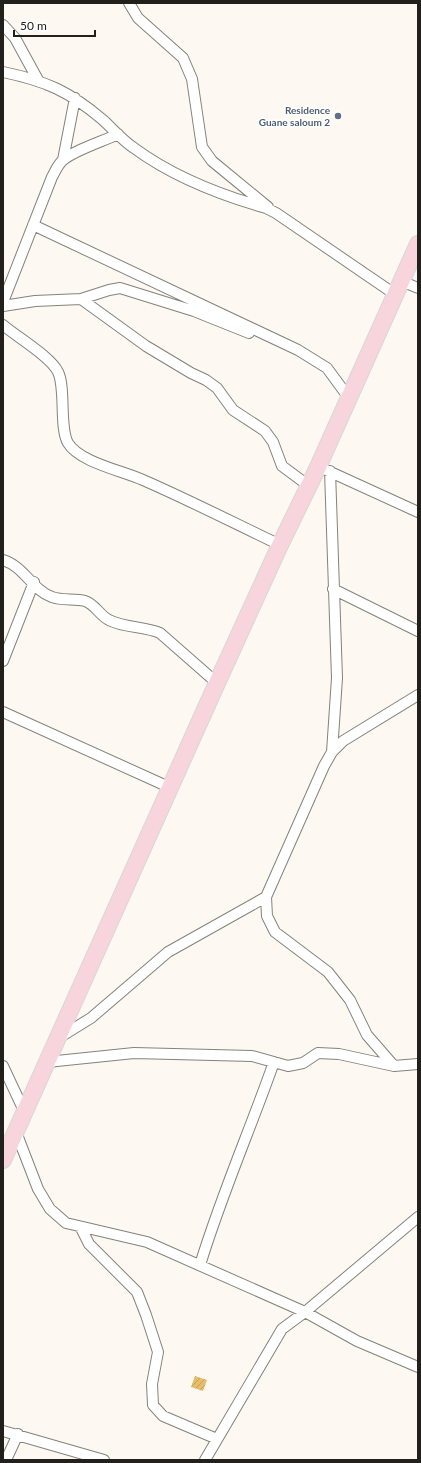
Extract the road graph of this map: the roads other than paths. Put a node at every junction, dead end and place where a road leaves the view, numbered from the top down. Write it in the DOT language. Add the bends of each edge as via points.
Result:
graph roads {
  1 [pos="129,3"];
  2 [pos="3,25"];
  3 [pos="3,72"];
  4 [pos="38,80"];
  5 [pos="75,98"];
  6 [pos="118,134"];
  7 [pos="63,160"];
  8 [pos="276,213"];
  9 [pos="33,225"];
  10 [pos="418,244"];
  11 [pos="398,288"];
  12 [pos="418,288"];
  13 [pos="81,299"];
  14 [pos="3,302"];
  15 [pos="3,306"];
  16 [pos="3,325"];
  17 [pos="289,345"];
  18 [pos="349,398"];
  19 [pos="324,469"];
  20 [pos="308,486"];
  21 [pos="418,512"];
  22 [pos="280,545"];
  23 [pos="3,560"];
  24 [pos="34,582"];
  25 [pos="333,589"];
  26 [pos="418,631"];
  27 [pos="3,661"];
  28 [pos="217,683"];
  29 [pos="418,696"];
  30 [pos="3,712"];
  31 [pos="332,752"];
  32 [pos="171,788"];
  33 [pos="266,897"];
  34 [pos="56,1040"];
  35 [pos="47,1062"];
  36 [pos="274,1062"];
  37 [pos="418,1064"];
  38 [pos="3,1066"];
  39 [pos="394,1066"];
  40 [pos="25,1113"];
  41 [pos="16,1132"];
  42 [pos="5,1153"];
  43 [pos="418,1217"];
  44 [pos="81,1228"];
  45 [pos="200,1265"];
  46 [pos="305,1312"];
  47 [pos="418,1367"];
  48 [pos="3,1431"];
  49 [pos="18,1434"];
  50 [pos="217,1439"];
  51 [pos="6,1460"];
  52 [pos="104,1460"];
  53 [pos="205,1460"];
  1 -- 8 [label="street" via="138,18 183,58 192,79 202,147 212,162"];
  2 -- 4 [label="street" via="15,38"];
  3 -- 4 [label="street"];
  4 -- 5 [label="street"];
  5 -- 6 [label="street"];
  5 -- 7 [label="street"];
  6 -- 7 [label="street"];
  6 -- 8 [label="street" via="132,148 169,170"];
  7 -- 9 [label="street" via="52,177"];
  8 -- 11 [label="street"];
  9 -- 14 [label="street"];
  9 -- 17 [label="street"];
  10 -- 11 [label="main road"];
  11 -- 12 [label="street"];
  11 -- 18 [label="main road"];
  13 -- 15 [label="street" via="36,301"];
  13 -- 17 [label="street" via="120,288 194,311 271,342"];
  13 -- 20 [label="street" via="146,346 217,388 233,410 265,431 273,442 282,466"];
  16 -- 22 [label="street" via="50,362 59,374 65,433 74,451"];
  17 -- 18 [label="street" via="327,368"];
  18 -- 19 [label="main road"];
  19 -- 20 [label="main road"];
  19 -- 21 [label="street"];
  19 -- 25 [label="street"];
  20 -- 22 [label="main road"];
  22 -- 28 [label="main road"];
  23 -- 24 [label="street" via="12,563"];
  24 -- 27 [label="street"];
  24 -- 28 [label="street" via="52,597 87,601 111,621 160,633"];
  25 -- 26 [label="street"];
  25 -- 31 [label="street" via="337,678"];
  28 -- 32 [label="main road"];
  29 -- 31 [label="street" via="343,741"];
  30 -- 32 [label="street"];
  31 -- 33 [label="street"];
  32 -- 34 [label="main road"];
  33 -- 34 [label="street" via="168,952 91,1018"];
  33 -- 39 [label="street" via="267,916 275,932 328,972 350,1000 367,1035"];
  34 -- 35 [label="main road"];
  35 -- 36 [label="street" via="134,1053 252,1056"];
  35 -- 40 [label="main road"];
  36 -- 39 [label="street" via="288,1066 303,1063 318,1053 339,1054"];
  36 -- 45 [label="street" via="214,1220"];
  37 -- 39 [label="street"];
  38 -- 40 [label="street"];
  40 -- 41 [label="main road"];
  41 -- 42 [label="main road"];
  41 -- 44 [label="street" via="38,1189 50,1209 66,1223"];
  43 -- 46 [label="street"];
  44 -- 45 [label="street" via="147,1242"];
  44 -- 50 [label="street" via="89,1244 137,1292 158,1352 152,1384 153,1405 163,1416"];
  45 -- 46 [label="street"];
  46 -- 47 [label="street" via="357,1340"];
  46 -- 50 [label="street" via="282,1329"];
  48 -- 49 [label="street"];
  49 -- 51 [label="street"];
  49 -- 52 [label="street"];
  50 -- 53 [label="street"];
}
